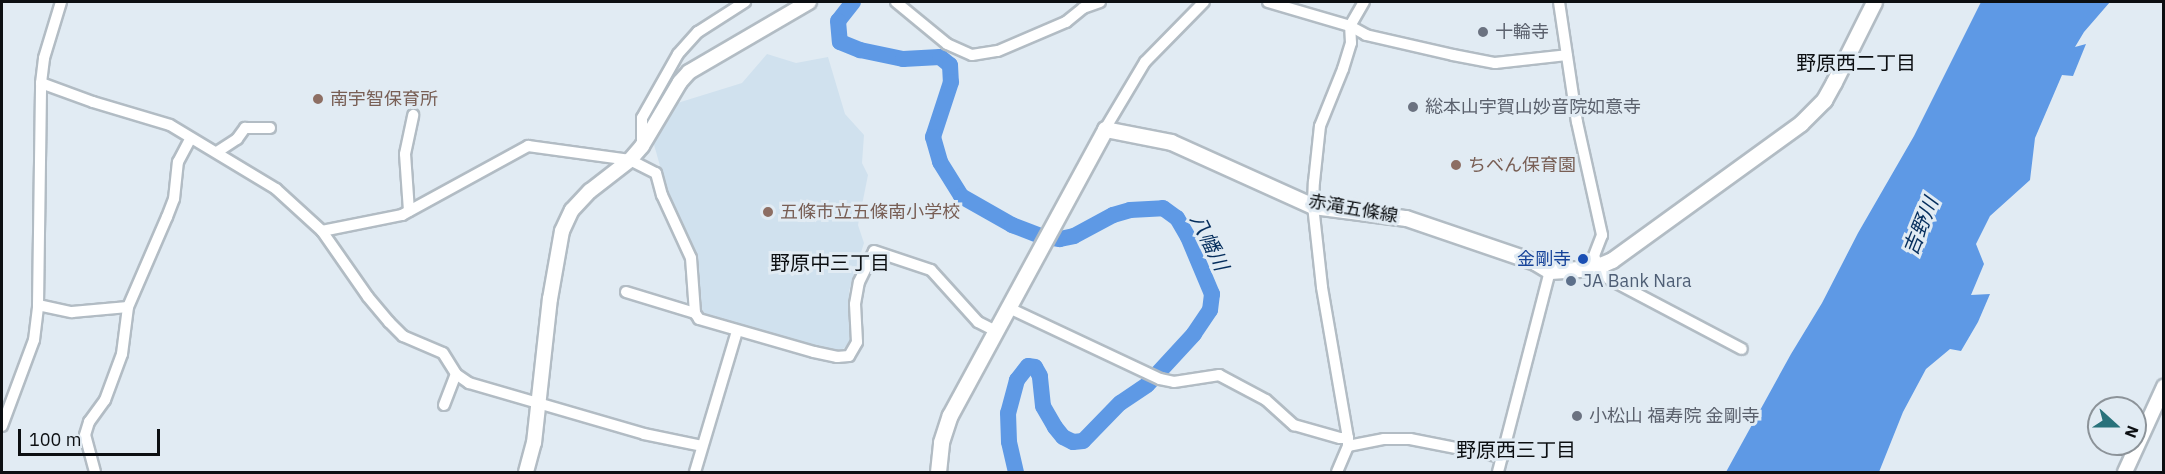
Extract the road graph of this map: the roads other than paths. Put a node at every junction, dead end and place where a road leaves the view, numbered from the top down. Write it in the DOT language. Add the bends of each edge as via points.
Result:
graph roads {
  1 [pos="61,2"];
  2 [pos="745,2"];
  3 [pos="809,2"];
  4 [pos="896,2"];
  5 [pos="1100,2"];
  6 [pos="1204,2"];
  7 [pos="1268,2"];
  8 [pos="1364,2"];
  9 [pos="1559,2"];
  10 [pos="1874,2"];
  11 [pos="1350,26"];
  12 [pos="1567,56"];
  13 [pos="41,82"];
  14 [pos="413,115"];
  15 [pos="270,128"];
  16 [pos="1105,129"];
  17 [pos="192,138"];
  18 [pos="642,146"];
  19 [pos="217,152"];
  20 [pos="630,160"];
  21 [pos="1313,206"];
  22 [pos="409,211"];
  23 [pos="322,231"];
  24 [pos="1598,266"];
  25 [pos="1550,271"];
  26 [pos="626,292"];
  27 [pos="38,305"];
  28 [pos="128,307"];
  29 [pos="1009,308"];
  30 [pos="695,313"];
  31 [pos="736,331"];
  32 [pos="996,331"];
  33 [pos="1742,349"];
  34 [pos="456,374"];
  35 [pos="2163,387"];
  36 [pos="537,403"];
  37 [pos="444,405"];
  38 [pos="2,426"];
  39 [pos="1348,442"];
  40 [pos="702,446"];
  41 [pos="1502,457"];
  42 [pos="95,472"];
  43 [pos="526,472"];
  44 [pos="695,472"];
  45 [pos="938,472"];
  46 [pos="1337,472"];
  47 [pos="1498,472"];
  48 [pos="2125,472"];
  1 -- 13 [label="street"];
  2 -- 18 [label="street" via="698,32 678,54 642,118"];
  3 -- 18 [label="street" via="689,72"];
  4 -- 5 [label="street" via="947,44 972,55 1008,47 1066,22 1083,8"];
  6 -- 16 [label="street" via="1145,62"];
  7 -- 11 [label="street"];
  8 -- 11 [label="street"];
  9 -- 12 [label="street"];
  10 -- 24 [label="main road" via="1834,82 1814,111 1626,250"];
  11 -- 12 [label="street" via="1366,34 1494,63"];
  11 -- 21 [label="street" via="1351,43 1344,69 1320,126"];
  12 -- 24 [label="street" via="1577,123 1602,235 1594,255"];
  13 -- 17 [label="street" via="170,125"];
  13 -- 27 [label="street"];
  14 -- 22 [label="street" via="405,154"];
  15 -- 19 [label="street" via="244,128 237,139"];
  16 -- 21 [label="main road, 赤滝五條線" via="1171,142"];
  16 -- 29 [label="main road"];
  17 -- 19 [label="street"];
  17 -- 28 [label="street" via="178,162 174,199"];
  18 -- 20 [label="street"];
  19 -- 23 [label="street" via="276,189"];
  20 -- 22 [label="street" via="528,146"];
  20 -- 30 [label="street" via="656,173 691,258"];
  20 -- 36 [label="street" via="590,191 572,210 562,231"];
  21 -- 25 [label="main road, 赤滝五條線" via="1416,221 1535,262"];
  21 -- 39 [label="street"];
  22 -- 23 [label="street"];
  23 -- 34 [label="street" via="389,322 403,336 443,353"];
  24 -- 25 [label="main road"];
  24 -- 33 [label="street" via="1609,279"];
  25 -- 41 [label="street"];
  26 -- 30 [label="street"];
  27 -- 28 [label="street" via="72,312"];
  27 -- 38 [label="street" via="34,340"];
  28 -- 42 [label="street" via="122,354 105,400 85,435"];
  29 -- 32 [label="main road"];
  29 -- 39 [label="street" via="1160,379 1174,382 1219,375 1266,400 1294,425"];
  30 -- 31 [label="street" via="712,325"];
  31 -- 32 [label="street" via="837,357 849,356 857,342 855,304 859,282 874,251 932,270 978,322"];
  31 -- 40 [label="street"];
  32 -- 45 [label="main road" via="945,428"];
  34 -- 36 [label="street" via="469,383"];
  34 -- 37 [label="street"];
  35 -- 48 [label="street"];
  36 -- 40 [label="street" via="644,434"];
  36 -- 43 [label="street" via="534,443"];
  39 -- 41 [label="street" via="1410,439"];
  39 -- 46 [label="street"];
  40 -- 44 [label="street"];
  41 -- 47 [label="street"];
}
